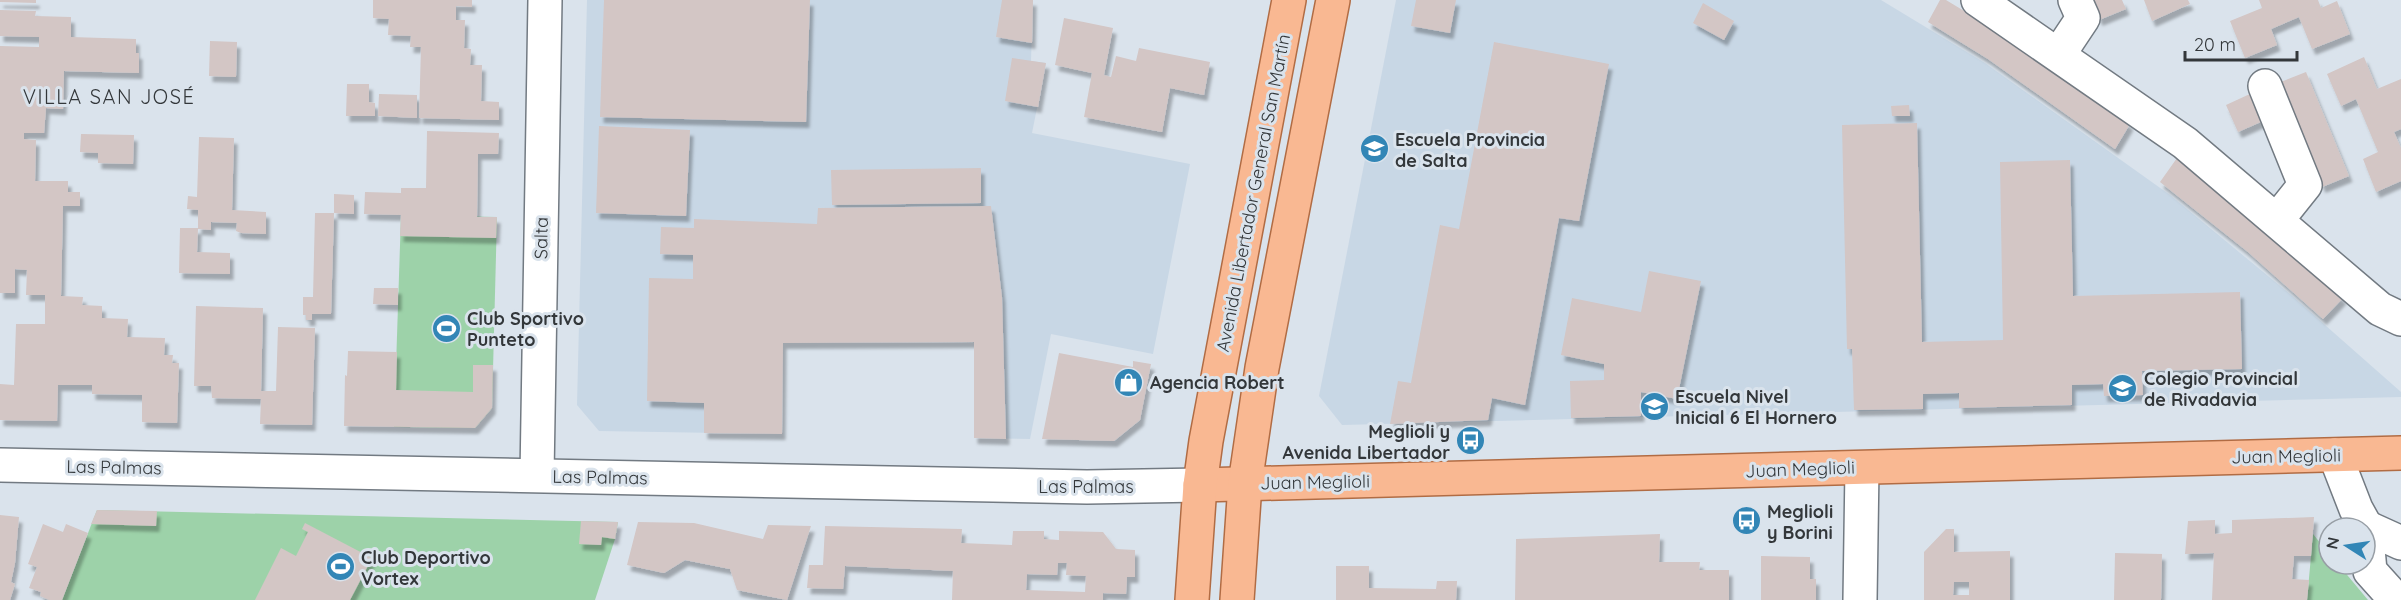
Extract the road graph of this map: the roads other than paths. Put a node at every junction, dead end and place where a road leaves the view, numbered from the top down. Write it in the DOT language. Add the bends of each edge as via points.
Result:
graph roads {
  1 [pos="545,0"];
  2 [pos="1289,0"];
  3 [pos="1334,0"];
  4 [pos="1978,0"];
  5 [pos="2075,0"];
  6 [pos="2059,54"];
  7 [pos="2265,86"];
  8 [pos="2277,220"];
  9 [pos="2401,319"];
  10 [pos="2401,453"];
  11 [pos="2335,455"];
  12 [pos="0,465"];
  13 [pos="1862,468"];
  14 [pos="537,476"];
  15 [pos="1245,484"];
  16 [pos="1200,485"];
  17 [pos="2360,516"];
  18 [pos="2377,532"];
  19 [pos="2401,543"];
  20 [pos="2374,576"];
  21 [pos="1192,600"];
  22 [pos="1237,600"];
  23 [pos="1860,600"];
  24 [pos="2396,600"];
  1 -- 14 [label="street, Salta"];
  2 -- 16 [label="main road, Avenida Libertador General San Martín"];
  3 -- 15 [label="main road" via="1262,368"];
  4 -- 6 [label="street"];
  5 -- 6 [label="street" via="2083,18"];
  6 -- 8 [label="street" via="2185,143"];
  7 -- 8 [label="street" via="2305,184"];
  8 -- 9 [label="street" via="2380,309"];
  10 -- 11 [label="main road, Juan Meglioli"];
  11 -- 13 [label="main road, Juan Meglioli"];
  11 -- 17 [label="street"];
  12 -- 14 [label="street, Las Palmas"];
  13 -- 15 [label="main road, Juan Meglioli"];
  13 -- 23 [label="street"];
  14 -- 16 [label="street, Las Palmas"];
  15 -- 16 [label="main road, Juan Meglioli"];
  15 -- 22 [label="main road"];
  16 -- 21 [label="main road, Avenida Libertador General San Martín"];
  18 -- 19 [label="street"];
  20 -- 24 [label="street"];
}
